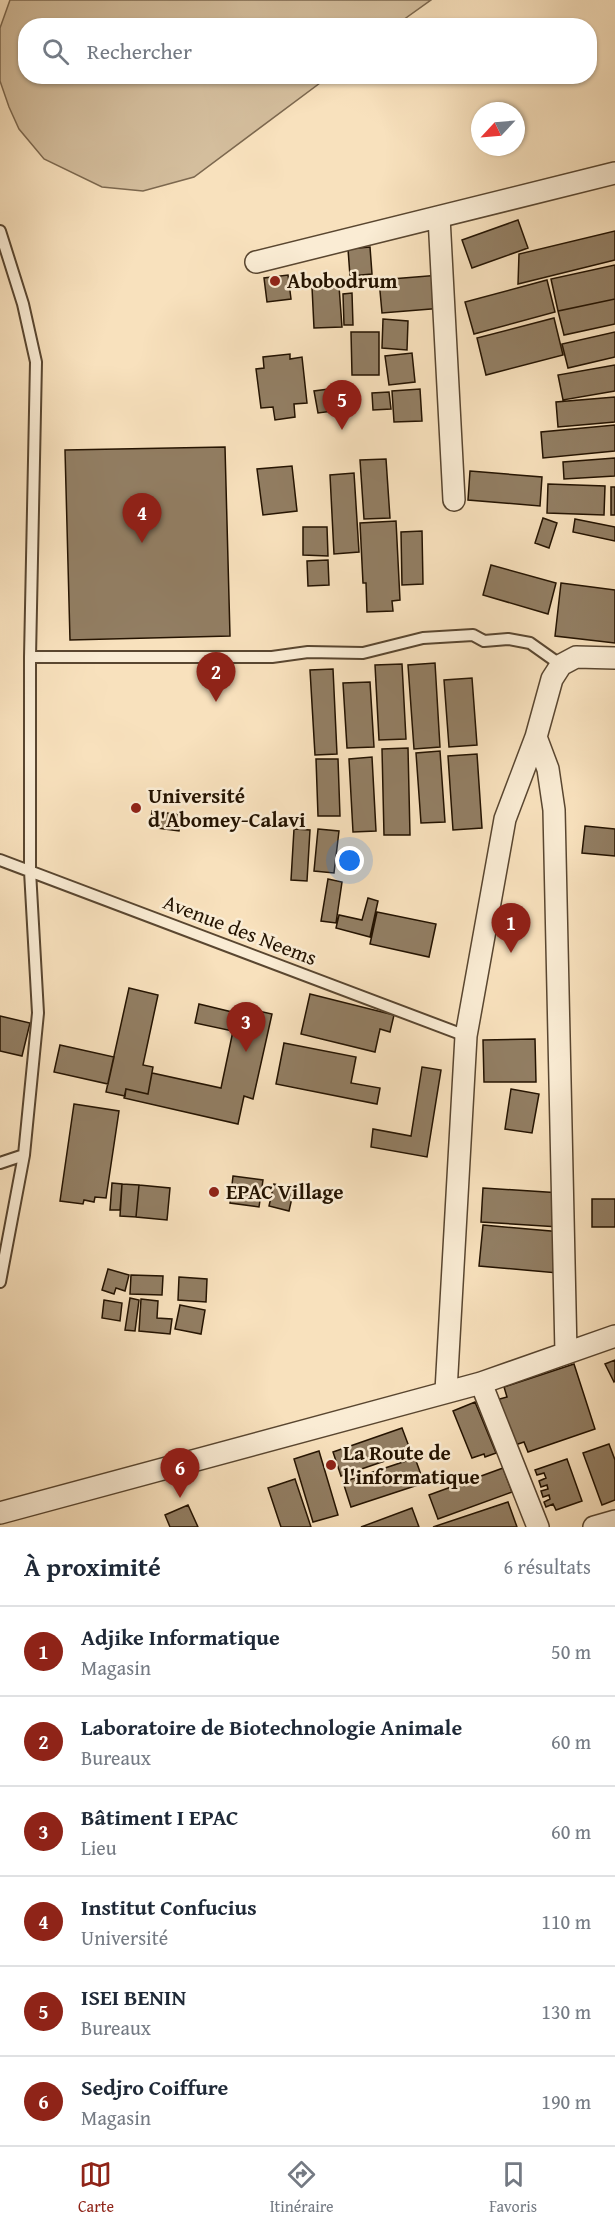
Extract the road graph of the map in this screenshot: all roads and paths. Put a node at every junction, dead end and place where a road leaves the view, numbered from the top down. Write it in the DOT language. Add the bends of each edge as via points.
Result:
graph roads {
  1 [pos="615,173"];
  2 [pos="439,217"];
  3 [pos="0,231"];
  4 [pos="256,262"];
  5 [pos="454,500"];
  6 [pos="30,657"];
  7 [pos="615,658"];
  8 [pos="561,664"];
  9 [pos="536,737"];
  10 [pos="0,860"];
  11 [pos="30,871"];
  12 [pos="466,1036"];
  13 [pos="24,1155"];
  14 [pos="0,1163"];
  15 [pos="0,1282"];
  16 [pos="615,1336"];
  17 [pos="566,1353"];
  18 [pos="481,1383"];
  19 [pos="446,1391"];
  20 [pos="0,1513"];
  21 [pos="615,1521"];
  22 [pos="538,1527"];
  23 [pos="594,1527"];
  1 -- 2 [label="street"];
  2 -- 4 [label="street"];
  2 -- 5 [label="street"];
  3 -- 6 [label="lane" via="36,362"];
  6 -- 8 [label="lane" via="363,653 423,638 473,635 484,641 508,639 530,643"];
  6 -- 11 [label="lane"];
  7 -- 8 [label="street" via="576,657"];
  8 -- 9 [label="street" via="552,679"];
  9 -- 12 [label="street" via="505,819"];
  9 -- 17 [label="street" via="548,769 554,810"];
  10 -- 11 [label="lane, Avenue des Neems"];
  11 -- 12 [label="lane, Avenue des Neems"];
  11 -- 13 [label="lane" via="38,1012"];
  12 -- 19 [label="street"];
  13 -- 14 [label="lane"];
  13 -- 15 [label="lane"];
  16 -- 17 [label="street"];
  17 -- 18 [label="street"];
  18 -- 19 [label="street"];
  18 -- 22 [label="street"];
  19 -- 20 [label="street"];
  21 -- 23 [label="street"];
}
